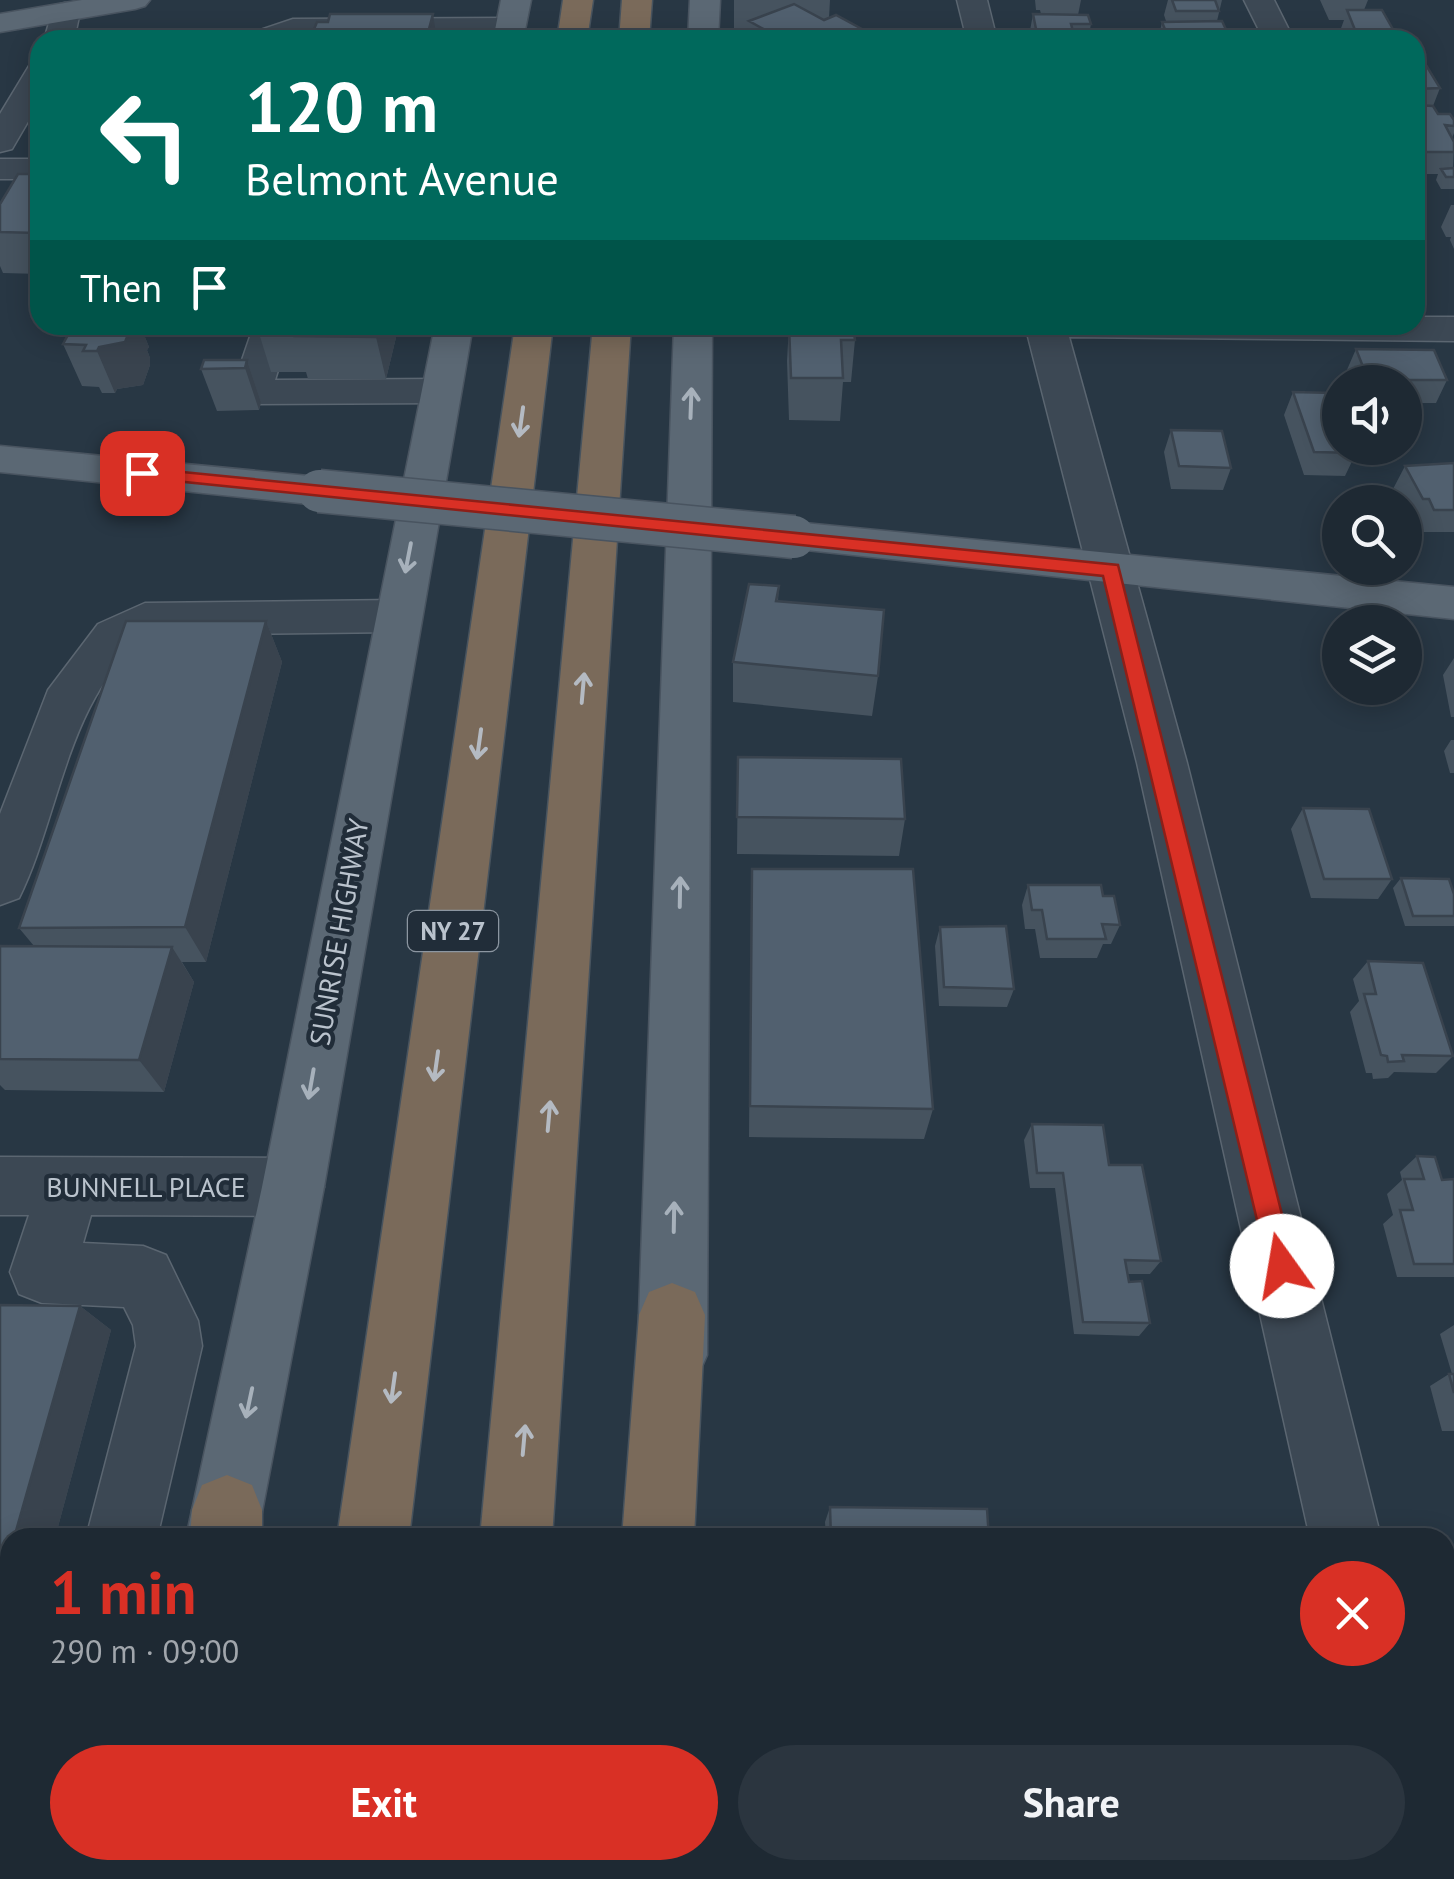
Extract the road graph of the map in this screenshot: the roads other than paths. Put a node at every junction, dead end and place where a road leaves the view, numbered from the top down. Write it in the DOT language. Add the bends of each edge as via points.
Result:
graph roads {
  1 [pos="135,0"];
  2 [pos="578,0"];
  3 [pos="638,0"];
  4 [pos="705,0"];
  5 [pos="972,0"];
  6 [pos="1259,0"];
  7 [pos="0,22"];
  8 [pos="511,22"];
  9 [pos="62,26"];
  10 [pos="288,30"];
  11 [pos="574,30"];
  12 [pos="635,30"];
  13 [pos="704,30"];
  14 [pos="980,30"];
  15 [pos="1274,30"];
  16 [pos="30,91"];
  17 [pos="0,142"];
  18 [pos="0,169"];
  19 [pos="30,169"];
  20 [pos="1425,329"];
  21 [pos="1454,329"];
  22 [pos="270,335"];
  23 [pos="452,335"];
  24 [pos="533,335"];
  25 [pos="611,335"];
  26 [pos="694,335"];
  27 [pos="1049,335"];
  28 [pos="441,391"];
  29 [pos="0,459"];
  30 [pos="1111,570"];
  31 [pos="1454,604"];
  32 [pos="397,616"];
  33 [pos="0,882"];
  34 [pos="0,1186"];
  35 [pos="69,1186"];
  36 [pos="292,1188"];
  37 [pos="672,1315"];
  38 [pos="124,1528"];
  39 [pos="225,1528"];
  40 [pos="373,1528"];
  41 [pos="517,1528"];
  42 [pos="659,1528"];
  43 [pos="687,1528"];
  44 [pos="1344,1528"];
  1 -- 9 [label="main road"];
  2 -- 11 [label="highway"];
  3 -- 12 [label="highway"];
  4 -- 13 [label="main road"];
  5 -- 14 [label="street"];
  6 -- 15 [label="street"];
  7 -- 9 [label="main road"];
  8 -- 10 [label="street"];
  16 -- 17 [label="street"];
  18 -- 19 [label="street"];
  20 -- 21 [label="street"];
  22 -- 28 [label="street" via="250,392"];
  23 -- 28 [label="main road, SUNRISE HIGHWAY"];
  24 -- 40 [label="highway, NY 27, one-way"];
  41 -- 25 [label="highway, one-way"];
  37 -- 26 [label="main road, one-way"];
  27 -- 30 [label="street"];
  28 -- 32 [label="main road, SUNRISE HIGHWAY, one-way"];
  29 -- 30 [label="main road, bridge"];
  30 -- 31 [label="main road"];
  30 -- 44 [label="street"];
  32 -- 33 [label="street" via="145,619 115,636 72,690"];
  32 -- 36 [label="main road, SUNRISE HIGHWAY, one-way"];
  34 -- 35 [label="street, BUNNELL PLACE"];
  35 -- 36 [label="street, BUNNELL PLACE"];
  35 -- 38 [label="street" via="42,1272 143,1277 170,1346"];
  36 -- 39 [label="main road, SUNRISE HIGHWAY, one-way"];
  37 -- 42 [label="highway"];
  37 -- 43 [label="main road"];
}
